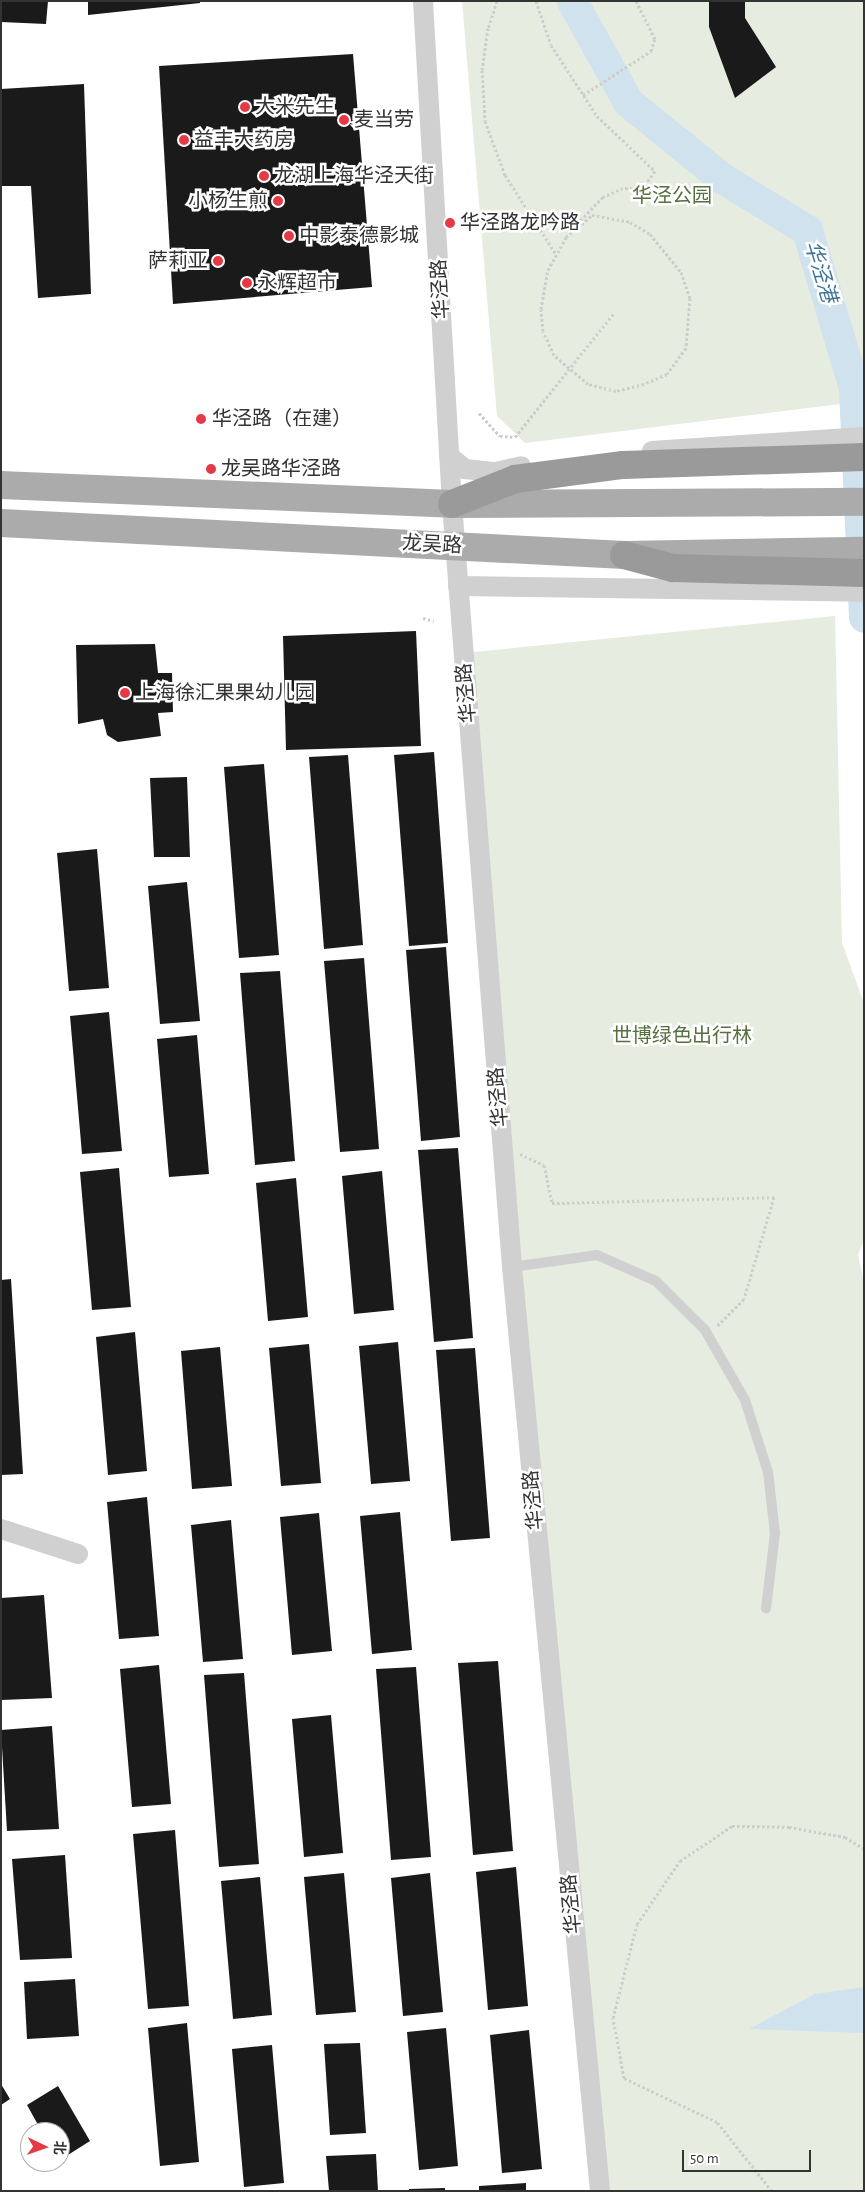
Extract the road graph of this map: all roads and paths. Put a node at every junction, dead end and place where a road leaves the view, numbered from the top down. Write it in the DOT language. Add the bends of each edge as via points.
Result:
graph roads {
  1 [pos="423,1"];
  2 [pos="497,1"];
  3 [pos="536,1"];
  4 [pos="636,1"];
  5 [pos="583,96"];
  6 [pos="578,223"];
  7 [pos="556,254"];
  8 [pos="614,313"];
  9 [pos="568,369"];
  10 [pos="478,413"];
  11 [pos="864,437"];
  12 [pos="449,456"];
  13 [pos="864,456"];
  14 [pos="1,485"];
  15 [pos="864,502"];
  16 [pos="452,504"];
  17 [pos="1,523"];
  18 [pos="455,546"];
  19 [pos="864,551"];
  20 [pos="624,555"];
  21 [pos="830,572"];
  22 [pos="864,573"];
  23 [pos="458,586"];
  24 [pos="864,592"];
  25 [pos="423,618"];
  26 [pos="434,621"];
  27 [pos="503,1146"];
  28 [pos="512,1267"];
  29 [pos="708,1336"];
  30 [pos="1,1529"];
  31 [pos="78,1554"];
  32 [pos="766,1608"];
  33 [pos="864,1849"];
  34 [pos="600,2191"];
  35 [pos="772,2191"];
  1 -- 12 [label="street, 华泾路"];
  2 -- 7 [label="path" via="488,28 482,70 485,121 506,175"];
  3 -- 5 [label="path" via="551,44"];
  4 -- 5 [label="path" via="655,39 651,52"];
  5 -- 6 [label="path" via="616,137 655,170 643,188 623,188 603,197"];
  6 -- 7 [label="path"];
  6 -- 9 [label="path" via="592,215 610,215 650,234 681,272 690,298 691,322 686,348 667,374 644,384 616,391 588,384"];
  7 -- 9 [label="path" via="543,290 543,331 554,355"];
  8 -- 9 [label="path"];
  9 -- 10 [label="path" via="515,437 500,436"];
  11 -- 12 [label="street" via="638,453 534,463 496,472 465,469"];
  12 -- 16 [label="street, 华泾路"];
  13 -- 16 [label="highway" via="623,465 516,479"];
  14 -- 16 [label="main road, 龙吴路"];
  15 -- 16 [label="main road, 龙吴路"];
  16 -- 18 [label="street, 华泾路"];
  17 -- 18 [label="main road, 龙吴路"];
  18 -- 20 [label="main road, 龙吴路"];
  18 -- 23 [label="street, 华泾路"];
  19 -- 21 [label="main road"];
  20 -- 21 [label="highway" via="673,568"];
  21 -- 22 [label="highway"];
  21 -- 23 [label="street"];
  21 -- 24 [label="street"];
  23 -- 27 [label="street, 华泾路"];
  25 -- 26 [label="path"];
  27 -- 28 [label="street, 华泾路"];
  27 -- 29 [label="path" via="544,1165 552,1203 774,1196 744,1299"];
  28 -- 29 [label="lane" via="597,1255 656,1281"];
  28 -- 34 [label="street, 华泾路"];
  29 -- 32 [label="lane" via="745,1400 768,1472 775,1533"];
  30 -- 31 [label="street"];
  33 -- 35 [label="path" via="845,1837 799,1829 732,1826 680,1861 635,1934 613,2018 624,2078 717,2122"];
}
